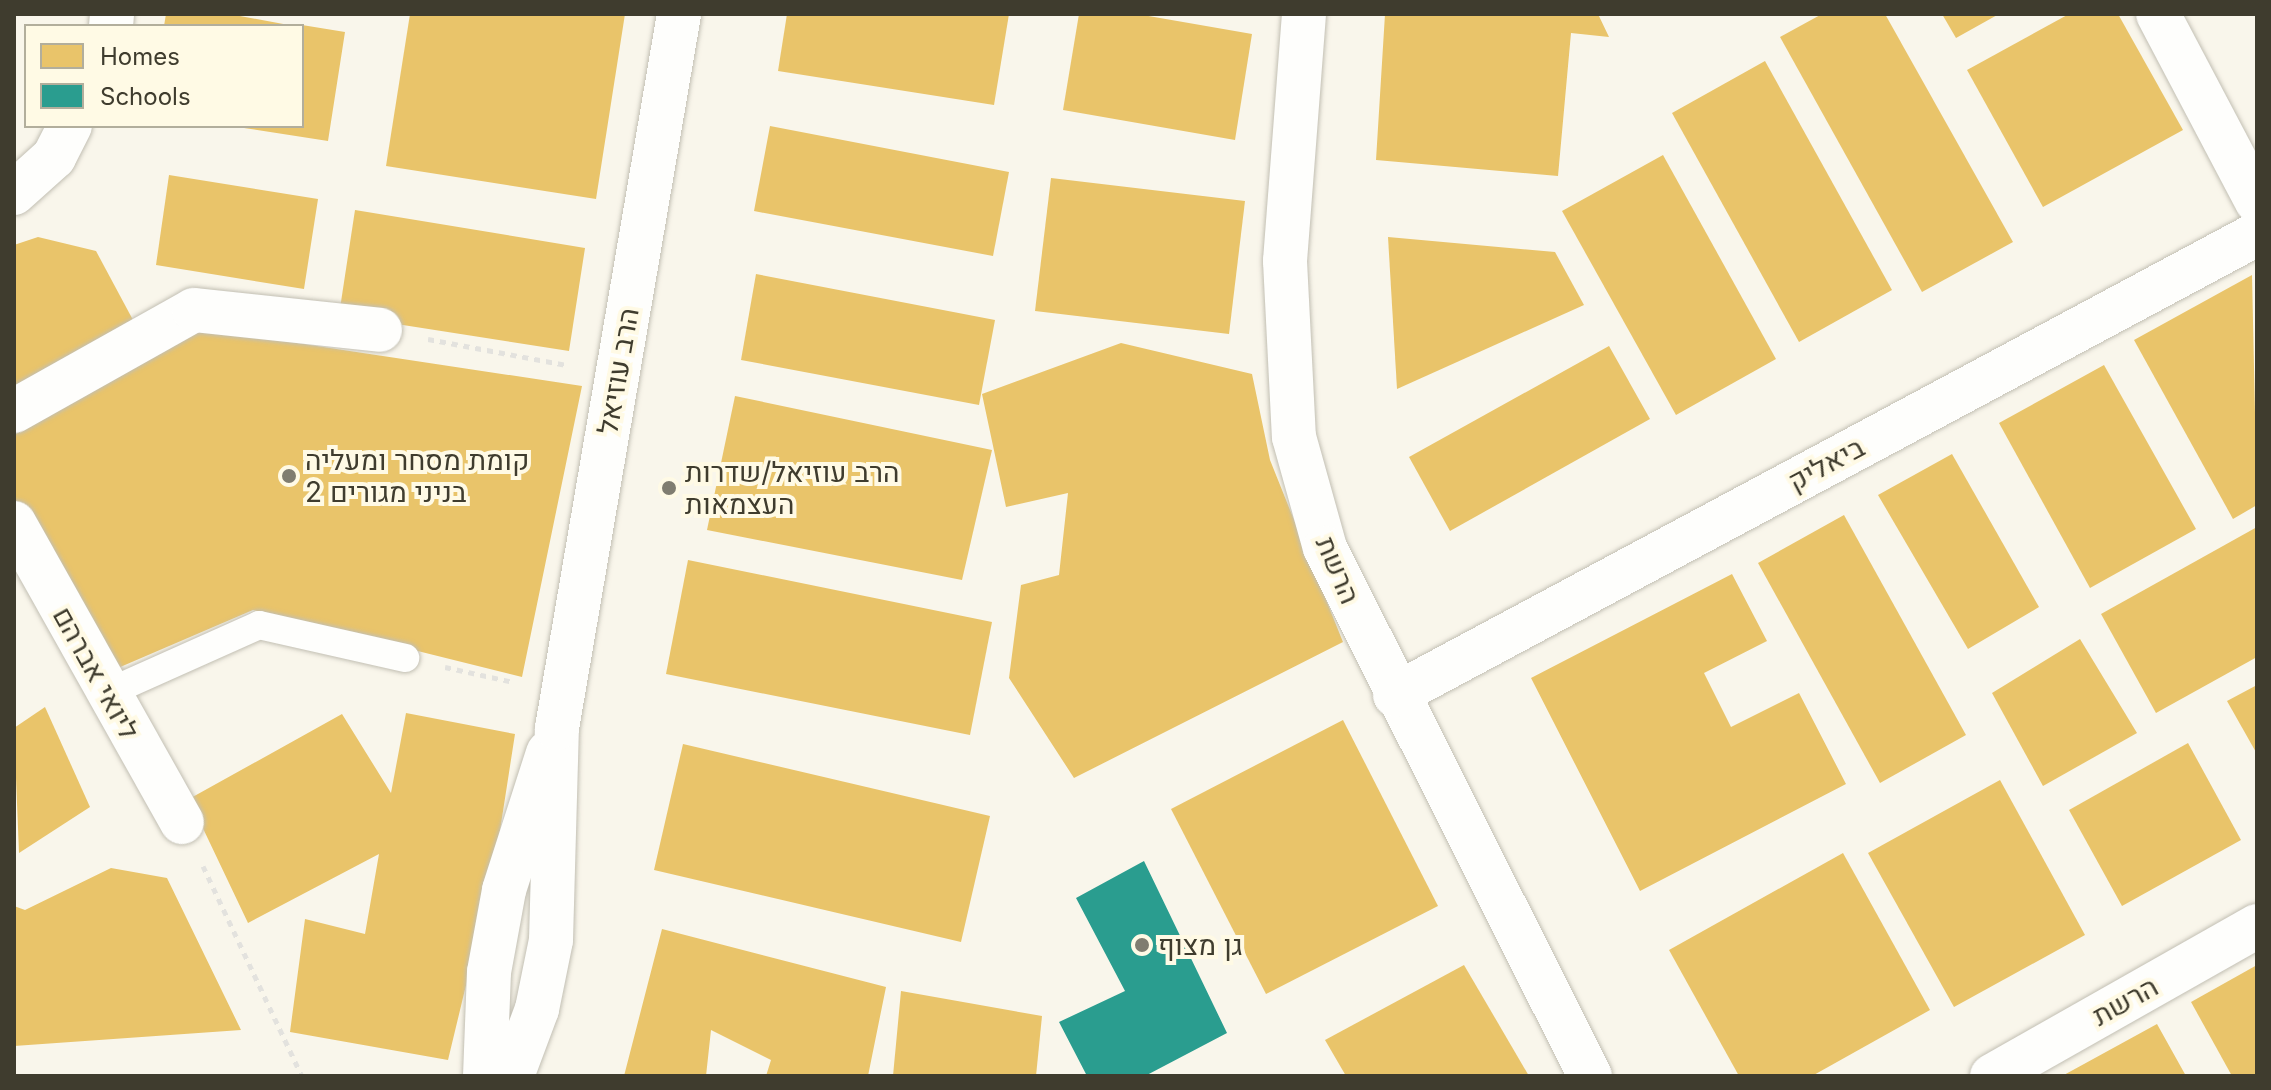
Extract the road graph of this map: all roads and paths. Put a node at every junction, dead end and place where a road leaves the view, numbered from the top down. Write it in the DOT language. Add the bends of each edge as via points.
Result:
graph roads {
  1 [pos="679,14"];
  2 [pos="1304,14"];
  3 [pos="2158,14"];
  4 [pos="69,128"];
  5 [pos="14,193"];
  6 [pos="2257,202"];
  7 [pos="2257,234"];
  8 [pos="380,330"];
  9 [pos="617,375"];
  10 [pos="14,411"];
  11 [pos="14,523"];
  12 [pos="405,658"];
  13 [pos="105,694"];
  14 [pos="1395,695"];
  15 [pos="560,711"];
  16 [pos="182,822"];
  17 [pos="2257,926"];
  18 [pos="302,1076"];
  19 [pos="485,1076"];
  20 [pos="512,1076"];
  21 [pos="1590,1076"];
  22 [pos="1992,1076"];
  1 -- 9 [label="street, הרב עוזיאל"];
  2 -- 14 [label="street, הרשת" via="1285,261 1294,437 1325,548"];
  3 -- 6 [label="street"];
  4 -- 5 [label="street" via="54,157"];
  7 -- 14 [label="street, ביאליק"];
  8 -- 9 [label="path"];
  8 -- 10 [label="street" via="194,310"];
  9 -- 15 [label="street, הרב עוזיאל"];
  11 -- 13 [label="street, ליואי אברהם"];
  12 -- 13 [label="lane" via="259,625"];
  12 -- 15 [label="path"];
  13 -- 16 [label="street, ליואי אברהם"];
  14 -- 21 [label="street, הרשת"];
  15 -- 19 [label="street, הרב עוזיאל" via="504,890 489,972"];
  15 -- 20 [label="street, הרב עוזיאל" via="551,940 537,1009"];
  16 -- 18 [label="path"];
  17 -- 22 [label="street, הרשת"];
}
